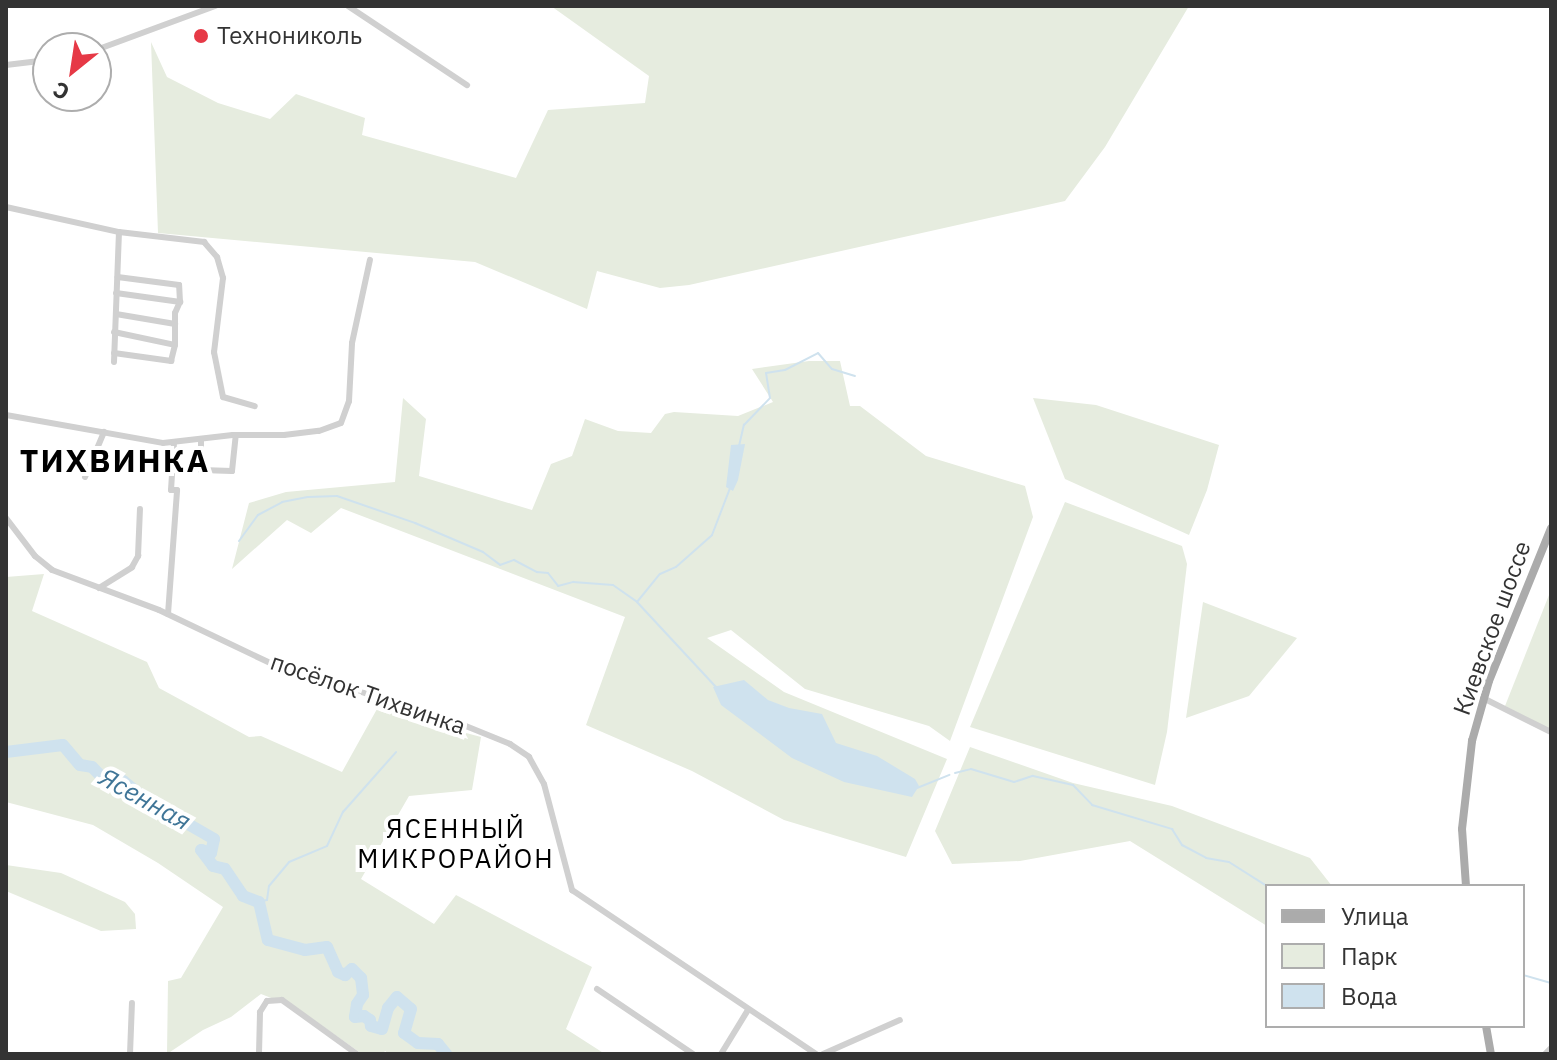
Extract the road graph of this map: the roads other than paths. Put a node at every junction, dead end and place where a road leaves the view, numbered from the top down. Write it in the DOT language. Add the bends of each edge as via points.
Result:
graph roads {
  1 [pos="215,6"];
  2 [pos="348,6"];
  3 [pos="112,44"];
  4 [pos="32,62"];
  5 [pos="6,65"];
  6 [pos="467,85"];
  7 [pos="6,207"];
  8 [pos="119,232"];
  9 [pos="370,260"];
  10 [pos="118,277"];
  11 [pos="116,293"];
  12 [pos="180,302"];
  13 [pos="116,314"];
  14 [pos="175,324"];
  15 [pos="114,332"];
  16 [pos="175,345"];
  17 [pos="114,353"];
  18 [pos="114,362"];
  19 [pos="255,406"];
  20 [pos="6,415"];
  21 [pos="104,432"];
  22 [pos="236,435"];
  23 [pos="201,439"];
  24 [pos="174,442"];
  25 [pos="85,477"];
  26 [pos="140,509"];
  27 [pos="6,518"];
  28 [pos="1551,528"];
  29 [pos="99,588"];
  30 [pos="168,614"];
  31 [pos="1483,698"];
  32 [pos="1551,732"];
  33 [pos="1466,884"];
  34 [pos="597,989"];
  35 [pos="132,1003"];
  36 [pos="748,1010"];
  37 [pos="900,1020"];
  38 [pos="1486,1028"];
  39 [pos="1551,1048"];
  40 [pos="130,1054"];
  41 [pos="259,1054"];
  42 [pos="357,1054"];
  43 [pos="693,1054"];
  44 [pos="721,1054"];
  45 [pos="816,1054"];
  46 [pos="823,1054"];
  47 [pos="1491,1054"];
  48 [pos="1545,1054"];
  1 -- 3 [label="street"];
  2 -- 6 [label="street"];
  4 -- 5 [label="street"];
  7 -- 8 [label="street"];
  8 -- 10 [label="street"];
  8 -- 19 [label="street" via="204,242 217,257 223,278 214,352 223,397"];
  9 -- 22 [label="street" via="352,343 349,401 341,423 307,432"];
  10 -- 11 [label="street"];
  10 -- 12 [label="street" via="179,285"];
  11 -- 12 [label="street"];
  11 -- 13 [label="street"];
  12 -- 14 [label="street"];
  13 -- 14 [label="street"];
  13 -- 15 [label="street"];
  14 -- 16 [label="street"];
  15 -- 16 [label="street"];
  15 -- 17 [label="street"];
  16 -- 17 [label="street" via="171,361"];
  17 -- 18 [label="street"];
  20 -- 21 [label="street"];
  21 -- 24 [label="street"];
  21 -- 25 [label="street"];
  22 -- 23 [label="street"];
  22 -- 23 [label="street" via="232,471 201,470"];
  23 -- 24 [label="street"];
  24 -- 30 [label="street" via="171,490 177,490"];
  26 -- 29 [label="street" via="138,556 132,567"];
  27 -- 29 [label="street, посёлок Тихвинка" via="52,570"];
  28 -- 31 [label="main road, Киевское шоссе"];
  29 -- 30 [label="street, посёлок Тихвинка"];
  30 -- 36 [label="street, посёлок Тихвинка" via="272,664 510,744 529,757 544,784 572,890"];
  31 -- 32 [label="street"];
  31 -- 33 [label="main road, Киевское шоссе" via="1464,798"];
  34 -- 43 [label="street"];
  35 -- 40 [label="street"];
  36 -- 44 [label="street"];
  36 -- 45 [label="street"];
  37 -- 46 [label="street"];
  38 -- 47 [label="main road"];
  39 -- 48 [label="street"];
  41 -- 42 [label="street" via="260,1012 267,1001 282,1000"];
}
